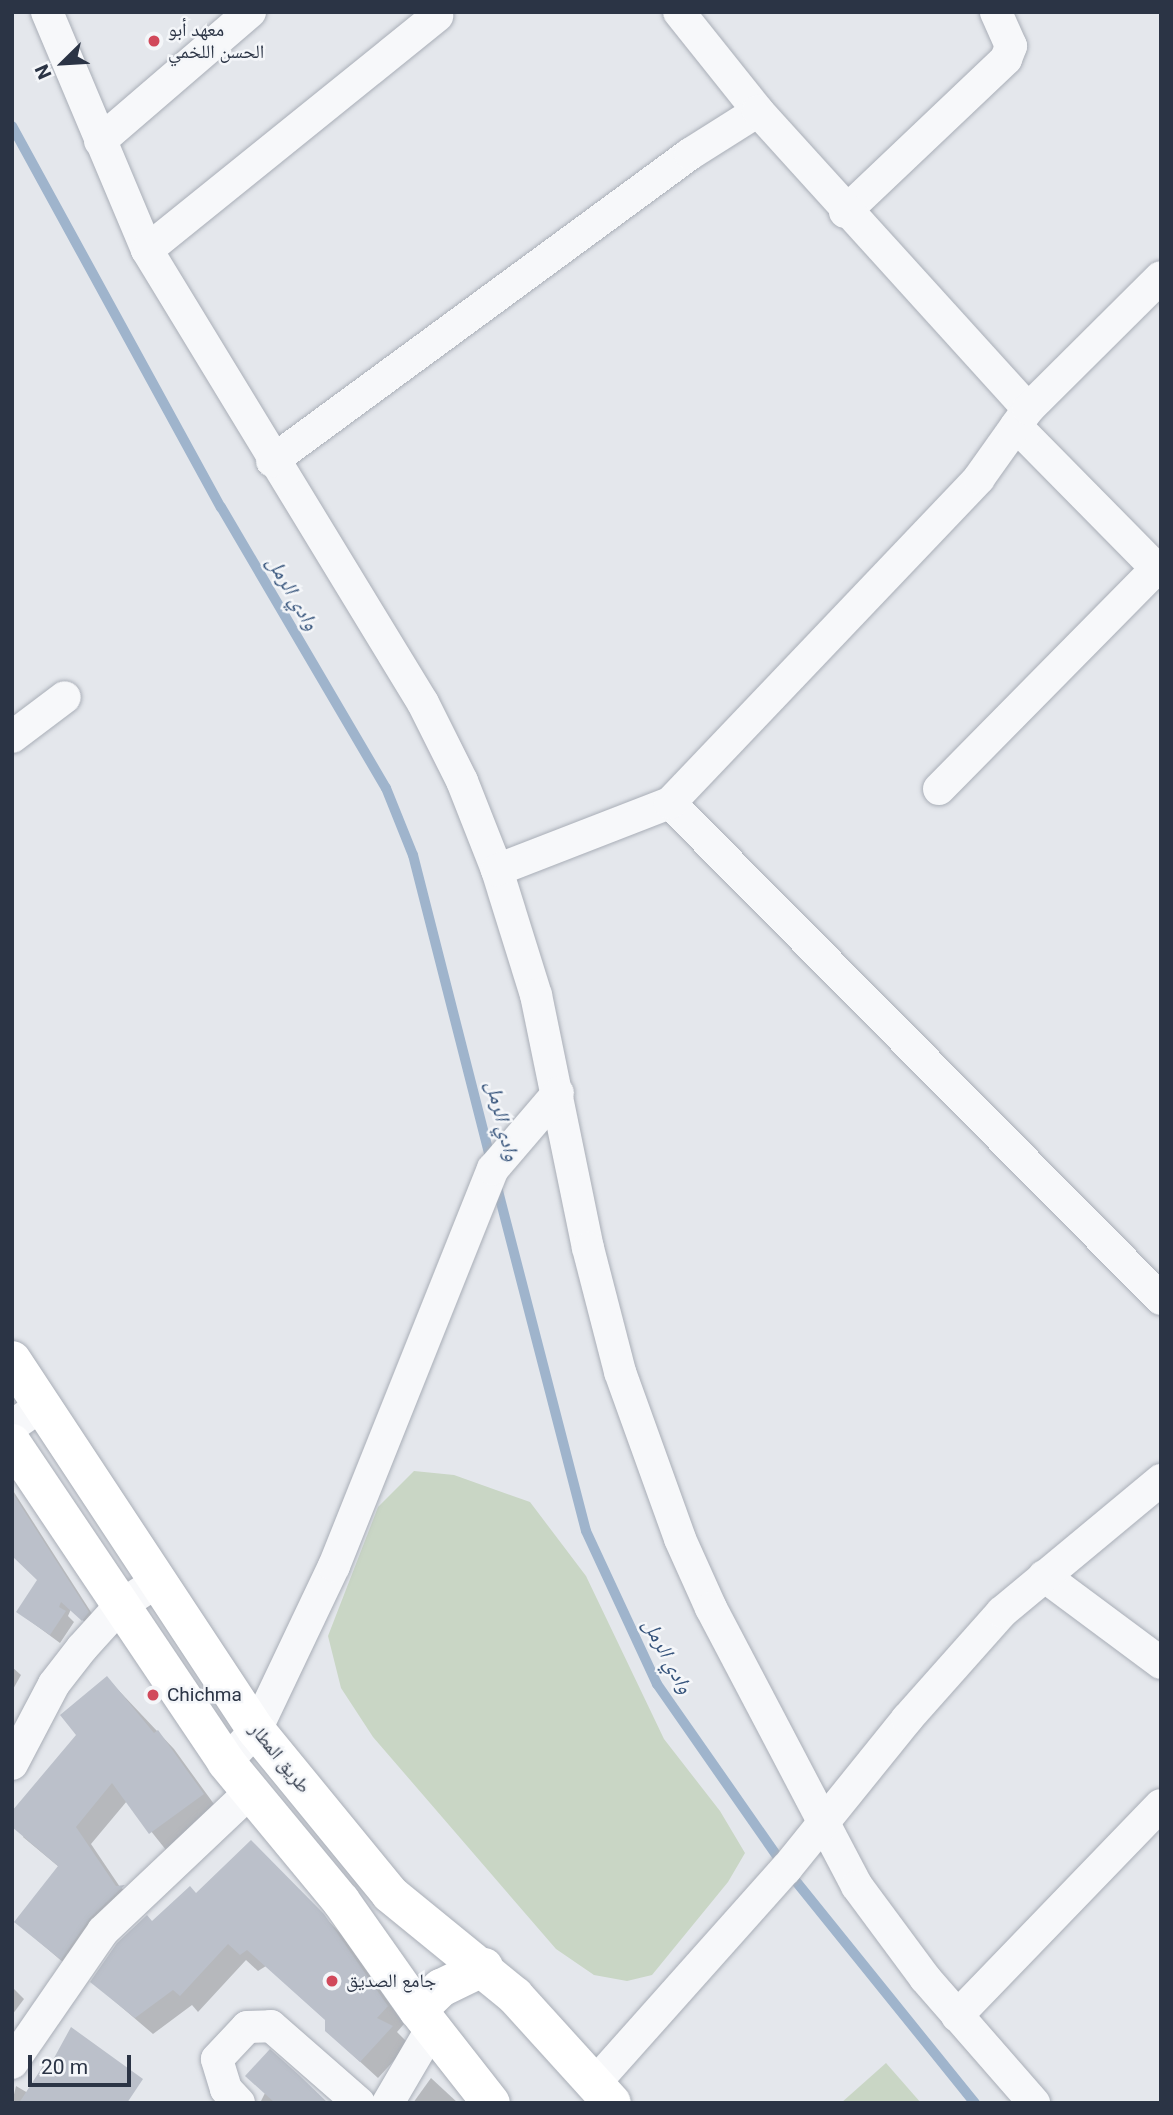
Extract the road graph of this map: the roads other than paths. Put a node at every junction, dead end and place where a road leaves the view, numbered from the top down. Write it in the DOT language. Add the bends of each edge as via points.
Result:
graph roads {
  1 [pos="47,12"];
  2 [pos="250,12"];
  3 [pos="679,12"];
  4 [pos="996,12"];
  5 [pos="437,16"];
  6 [pos="758,111"];
  7 [pos="100,141"];
  8 [pos="845,212"];
  9 [pos="147,250"];
  10 [pos="1161,277"];
  11 [pos="1022,418"];
  12 [pos="272,461"];
  13 [pos="1159,571"];
  14 [pos="65,697"];
  15 [pos="12,737"];
  16 [pos="939,789"];
  17 [pos="670,803"];
  18 [pos="497,870"];
  19 [pos="558,1093"];
  20 [pos="1161,1299"];
  21 [pos="12,1360"];
  22 [pos="27,1415"];
  23 [pos="12,1443"];
  24 [pos="1161,1480"];
  25 [pos="1044,1576"];
  26 [pos="158,1581"];
  27 [pos="120,1606"];
  28 [pos="1161,1663"];
  29 [pos="256,1730"];
  30 [pos="226,1762"];
  31 [pos="12,1764"];
  32 [pos="251,1791"];
  33 [pos="1161,1805"];
  34 [pos="823,1825"];
  35 [pos="484,1967"];
  36 [pos="957,2016"];
  37 [pos="425,2019"];
  38 [pos="12,2063"];
  39 [pos="603,2093"];
  40 [pos="239,2103"];
  41 [pos="359,2103"];
  42 [pos="388,2103"];
  43 [pos="491,2103"];
  44 [pos="1034,2103"];
  1 -- 7 [label="street"];
  2 -- 7 [label="street"];
  3 -- 6 [label="street"];
  4 -- 8 [label="street" via="1011,46 1006,59"];
  5 -- 9 [label="street"];
  6 -- 8 [label="street"];
  6 -- 12 [label="street" via="690,154"];
  7 -- 9 [label="street"];
  8 -- 11 [label="street"];
  9 -- 12 [label="street"];
  10 -- 11 [label="street"];
  11 -- 13 [label="street"];
  11 -- 17 [label="street" via="979,478"];
  12 -- 18 [label="street" via="423,704 462,782"];
  13 -- 16 [label="street"];
  14 -- 15 [label="street"];
  17 -- 18 [label="street"];
  17 -- 20 [label="street"];
  18 -- 19 [label="street" via="536,995"];
  19 -- 29 [label="street" via="493,1169 334,1566"];
  19 -- 34 [label="street" via="602,1309 647,1453 711,1608"];
  21 -- 22 [label="main road, طريق المطار"];
  22 -- 26 [label="main road, طريق المطار"];
  23 -- 27 [label="main road"];
  24 -- 25 [label="street"];
  25 -- 28 [label="street"];
  25 -- 34 [label="street" via="1002,1612 907,1719"];
  26 -- 27 [label="street"];
  26 -- 29 [label="main road, طريق المطار"];
  27 -- 30 [label="main road"];
  27 -- 31 [label="street" via="54,1684"];
  29 -- 30 [label="street"];
  29 -- 35 [label="main road, طريق المطار" via="390,1894"];
  30 -- 32 [label="main road"];
  32 -- 37 [label="main road" via="341,1901"];
  32 -- 38 [label="street" via="103,1931"];
  33 -- 36 [label="street"];
  34 -- 36 [label="street" via="887,1930"];
  34 -- 39 [label="street"];
  35 -- 37 [label="main road" via="441,1988"];
  35 -- 39 [label="main road, طريق المطار"];
  36 -- 44 [label="street"];
  37 -- 42 [label="street"];
  37 -- 43 [label="main road"];
  40 -- 41 [label="street" via="226,2089 217,2059 247,2027 271,2026"];
}
